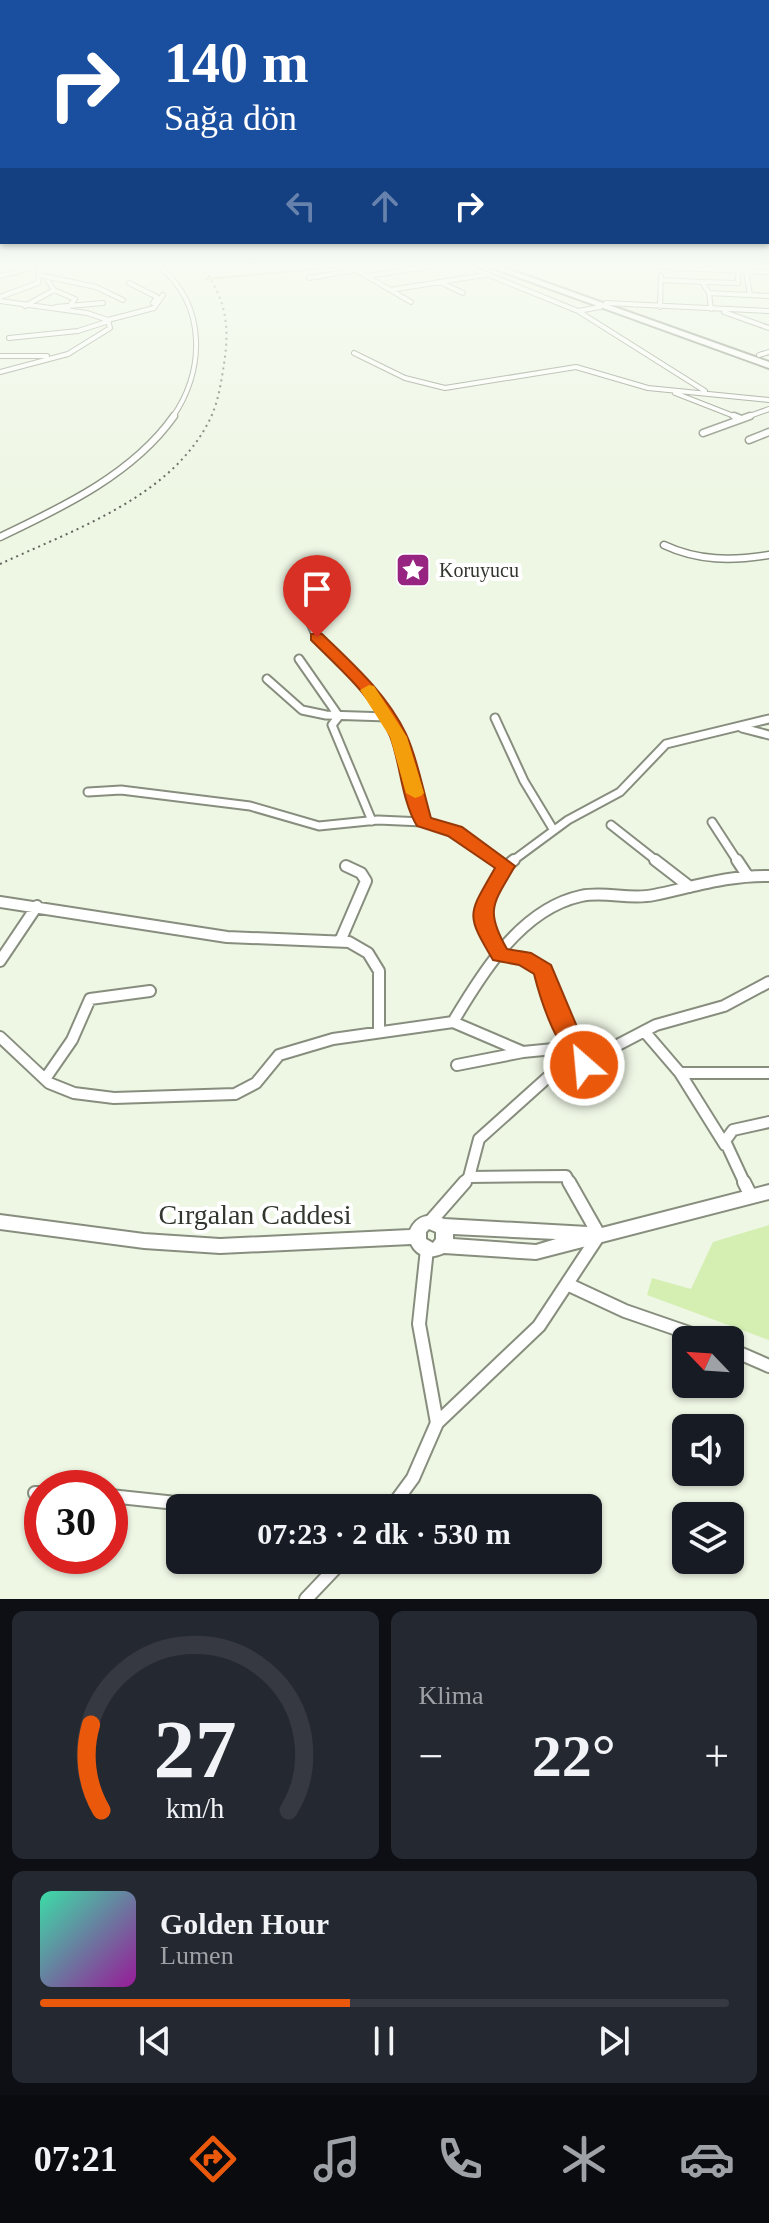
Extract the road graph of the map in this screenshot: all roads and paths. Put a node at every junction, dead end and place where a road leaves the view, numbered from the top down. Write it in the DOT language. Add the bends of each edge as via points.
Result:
graph roads {
  1 [pos="89,342"];
  2 [pos="198,342"];
  3 [pos="627,342"];
  4 [pos="704,342"];
  5 [pos="729,342"];
  6 [pos="354,353"];
  7 [pos="766,355"];
  8 [pos="0,356"];
  9 [pos="62,356"];
  10 [pos="769,365"];
  11 [pos="0,372"];
  12 [pos="666,390"];
  13 [pos="706,391"];
  14 [pos="722,395"];
  15 [pos="769,400"];
  16 [pos="766,410"];
  17 [pos="741,419"];
  18 [pos="769,432"];
  19 [pos="703,433"];
  20 [pos="749,440"];
  21 [pos="0,537"];
  22 [pos="664,545"];
  23 [pos="769,555"];
  24 [pos="309,617"];
  25 [pos="299,659"];
  26 [pos="267,679"];
  27 [pos="339,716"];
  28 [pos="388,717"];
  29 [pos="495,718"];
  30 [pos="769,719"];
  31 [pos="738,727"];
  32 [pos="769,735"];
  33 [pos="88,792"];
  34 [pos="372,821"];
  35 [pos="423,822"];
  36 [pos="712,822"];
  37 [pos="611,825"];
  38 [pos="553,829"];
  39 [pos="346,866"];
  40 [pos="505,866"];
  41 [pos="747,875"];
  42 [pos="769,876"];
  43 [pos="690,887"];
  44 [pos="0,902"];
  45 [pos="37,906"];
  46 [pos="341,939"];
  47 [pos="501,955"];
  48 [pos="0,961"];
  49 [pos="769,982"];
  50 [pos="150,991"];
  51 [pos="453,1022"];
  52 [pos="644,1031"];
  53 [pos="379,1032"];
  54 [pos="0,1037"];
  55 [pos="579,1048"];
  56 [pos="523,1052"];
  57 [pos="457,1065"];
  58 [pos="680,1073"];
  59 [pos="769,1073"];
  60 [pos="45,1079"];
  61 [pos="769,1122"];
  62 [pos="725,1145"];
  63 [pos="469,1177"];
  64 [pos="769,1192"];
  65 [pos="751,1196"];
  66 [pos="0,1222"];
  67 [pos="434,1225"];
  68 [pos="599,1235"];
  69 [pos="428,1244"];
  70 [pos="567,1284"];
  71 [pos="672,1327"];
  72 [pos="744,1355"];
  73 [pos="769,1366"];
  74 [pos="437,1423"];
  75 [pos="401,1494"];
  76 [pos="128,1498"];
  77 [pos="166,1502"];
  78 [pos="329,1574"];
  79 [pos="306,1599"];
  1 -- 9 [label="street"];
  2 -- 21 [label="street" via="193,383 180,407 134,458 113,476"];
  3 -- 13 [label="street"];
  4 -- 10 [label="highway"];
  5 -- 7 [label="highway"];
  6 -- 12 [label="street" via="436,388 576,367"];
  8 -- 9 [label="street"];
  9 -- 11 [label="street"];
  12 -- 13 [label="street"];
  12 -- 17 [label="street"];
  13 -- 14 [label="street"];
  14 -- 15 [label="street"];
  14 -- 16 [label="street"];
  16 -- 17 [label="street"];
  17 -- 19 [label="street"];
  18 -- 20 [label="street"];
  22 -- 23 [label="street" via="723,559"];
  24 -- 28 [label="street" via="317,637"];
  25 -- 27 [label="street"];
  26 -- 27 [label="street" via="299,708"];
  27 -- 28 [label="street"];
  27 -- 34 [label="street" via="332,725"];
  28 -- 35 [label="street"];
  29 -- 38 [label="street"];
  30 -- 31 [label="street"];
  31 -- 32 [label="street"];
  31 -- 38 [label="street" via="666,744 620,792"];
  33 -- 34 [label="street" via="121,790 250,806 319,826"];
  34 -- 35 [label="street"];
  35 -- 40 [label="street" via="455,831"];
  36 -- 41 [label="street"];
  37 -- 43 [label="street"];
  38 -- 40 [label="street"];
  39 -- 46 [label="street" via="366,881"];
  40 -- 47 [label="street" via="481,913"];
  41 -- 42 [label="street"];
  41 -- 43 [label="street"];
  43 -- 47 [label="street" via="649,896 571,898 528,922"];
  44 -- 45 [label="street"];
  45 -- 46 [label="street" via="227,937"];
  45 -- 48 [label="street"];
  46 -- 53 [label="street" via="362,948 377,965"];
  47 -- 51 [label="street"];
  47 -- 55 [label="street" via="524,958 544,970 552,999"];
  49 -- 52 [label="street" via="724,1006"];
  50 -- 60 [label="street" via="98,996 87,1002 72,1040"];
  51 -- 53 [label="street"];
  51 -- 56 [label="street"];
  52 -- 55 [label="street" via="617,1047"];
  52 -- 58 [label="street"];
  53 -- 60 [label="street" via="287,1051 256,1083 235,1094 100,1098"];
  54 -- 60 [label="street"];
  55 -- 56 [label="street"];
  55 -- 63 [label="street" via="587,1059 581,1067 547,1078 479,1139"];
  56 -- 57 [label="street"];
  58 -- 59 [label="street"];
  58 -- 62 [label="street"];
  61 -- 62 [label="street" via="733,1130"];
  62 -- 65 [label="street"];
  63 -- 67 [label="street"];
  63 -- 68 [label="street" via="566,1176"];
  64 -- 65 [label="street, Cırgalan Caddesi"];
  65 -- 68 [label="street, Cırgalan Caddesi"];
  66 -- 69 [label="street, Cırgalan Caddesi" via="220,1246"];
  67 -- 68 [label="street, Cırgalan Caddesi"];
  67 -- 69 [label="street" via="419,1228"];
  67 -- 69 [label="street" via="446,1237"];
  68 -- 69 [label="street, Cırgalan Caddesi" via="536,1252"];
  68 -- 70 [label="street"];
  69 -- 74 [label="street" via="419,1324"];
  70 -- 71 [label="street"];
  70 -- 74 [label="street" via="539,1326"];
  72 -- 73 [label="street"];
  74 -- 75 [label="street" via="418,1470"];
  76 -- 77 [label="street"];
  78 -- 79 [label="street"];
}
